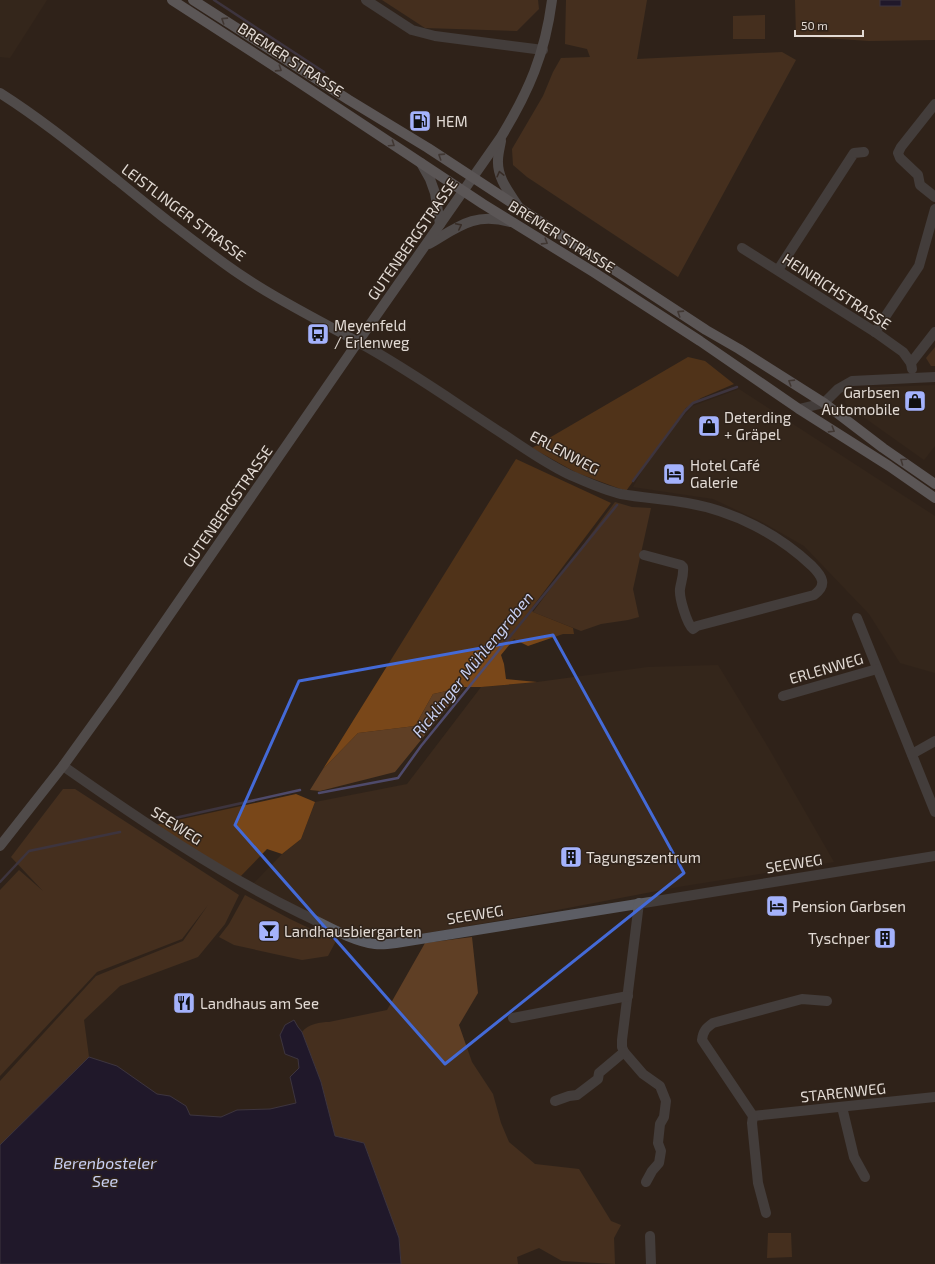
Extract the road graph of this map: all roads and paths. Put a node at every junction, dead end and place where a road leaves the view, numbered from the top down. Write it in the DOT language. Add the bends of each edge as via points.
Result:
graph roads {
  1 [pos="172,0"];
  2 [pos="193,0"];
  3 [pos="366,0"];
  4 [pos="552,0"];
  5 [pos="543,50"];
  6 [pos="0,93"];
  7 [pos="935,104"];
  8 [pos="501,137"];
  9 [pos="864,152"];
  10 [pos="421,163"];
  11 [pos="473,178"];
  12 [pos="464,191"];
  13 [pos="935,197"];
  14 [pos="518,206"];
  15 [pos="935,209"];
  16 [pos="512,222"];
  17 [pos="440,224"];
  18 [pos="426,246"];
  19 [pos="742,248"];
  20 [pos="778,270"];
  21 [pos="875,332"];
  22 [pos="935,332"];
  23 [pos="358,342"];
  24 [pos="912,363"];
  25 [pos="912,377"];
  26 [pos="935,377"];
  27 [pos="824,403"];
  28 [pos="799,409"];
  29 [pos="935,484"];
  30 [pos="935,498"];
  31 [pos="644,555"];
  32 [pos="857,618"];
  33 [pos="877,669"];
  34 [pos="783,696"];
  35 [pos="935,740"];
  36 [pos="912,754"];
  37 [pos="63,766"];
  38 [pos="935,812"];
  39 [pos="0,846"];
  40 [pos="935,856"];
  41 [pos="639,903"];
  42 [pos="628,996"];
  43 [pos="827,1001"];
  44 [pos="513,1018"];
  45 [pos="624,1052"];
  46 [pos="935,1097"];
  47 [pos="555,1101"];
  48 [pos="842,1107"];
  49 [pos="753,1116"];
  50 [pos="865,1177"];
  51 [pos="646,1182"];
  52 [pos="766,1213"];
  53 [pos="650,1236"];
  54 [pos="650,1264"];
  1 -- 10 [label="main road, BREMER STRASSE, one-way"];
  11 -- 2 [label="main road, BREMER STRASSE, one-way"];
  3 -- 5 [label="street" via="412,30 434,36"];
  4 -- 5 [label="main road, GUTENBERGSTRASSE"];
  5 -- 8 [label="main road, GUTENBERGSTRASSE" via="520,107"];
  6 -- 23 [label="main road, LEISTLINGER STRASSE" via="69,142 226,265 284,302"];
  7 -- 13 [label="street" via="898,153 918,175 920,185"];
  8 -- 11 [label="main road, GUTENBERGSTRASSE"];
  14 -- 8 [label="main road, one-way" via="500,176 498,160"];
  9 -- 20 [label="street" via="854,153"];
  10 -- 12 [label="main road, BREMER STRASSE"];
  10 -- 17 [label="main road" via="435,193"];
  11 -- 12 [label="main road, GUTENBERGSTRASSE"];
  11 -- 14 [label="main road, BREMER STRASSE"];
  12 -- 16 [label="main road, BREMER STRASSE"];
  12 -- 17 [label="main road, GUTENBERGSTRASSE"];
  27 -- 14 [label="main road, BREMER STRASSE, one-way" via="706,330"];
  15 -- 21 [label="street" via="919,266"];
  18 -- 16 [label="main road, one-way" via="460,225 478,219 499,218"];
  16 -- 28 [label="main road, BREMER STRASSE, one-way" via="596,273"];
  17 -- 18 [label="main road, GUTENBERGSTRASSE"];
  18 -- 23 [label="main road, GUTENBERGSTRASSE"];
  19 -- 20 [label="street, HEINRICHSTRASSE"];
  20 -- 21 [label="street, HEINRICHSTRASSE"];
  21 -- 24 [label="street, HEINRICHSTRASSE" via="903,352"];
  22 -- 24 [label="street"];
  23 -- 31 [label="street, ERLENWEG" via="568,474 622,494 697,505 723,512 756,526 795,550 819,574 823,582 814,596 693,629 680,595 684,567 681,564"];
  23 -- 37 [label="main road, GUTENBERGSTRASSE"];
  24 -- 25 [label="street"];
  25 -- 26 [label="street"];
  25 -- 27 [label="street" via="852,381 838,389"];
  27 -- 28 [label="street"];
  29 -- 27 [label="main road, BREMER STRASSE, one-way"];
  28 -- 30 [label="main road, BREMER STRASSE, one-way"];
  32 -- 33 [label="street, ERLENWEG"];
  33 -- 34 [label="street, ERLENWEG"];
  33 -- 36 [label="street, ERLENWEG"];
  35 -- 36 [label="street"];
  36 -- 38 [label="street, ERLENWEG"];
  37 -- 39 [label="main road, GUTENBERGSTRASSE"];
  37 -- 41 [label="street, SEEWEG" via="161,834 248,887 344,934 375,944 396,943"];
  40 -- 41 [label="street, SEEWEG"];
  41 -- 42 [label="street"];
  42 -- 44 [label="street"];
  42 -- 45 [label="street" via="622,1040"];
  43 -- 49 [label="street" via="802,1000 713,1023 702,1034 702,1040"];
  45 -- 47 [label="street" via="599,1073 598,1079 576,1095"];
  45 -- 51 [label="street" via="643,1074 660,1086 666,1101 664,1117 660,1124 659,1163"];
  46 -- 48 [label="street, STARENWEG"];
  48 -- 49 [label="street, STARENWEG"];
  48 -- 50 [label="street" via="854,1157"];
  49 -- 52 [label="street" via="758,1183"];
  53 -- 54 [label="street"];
}
